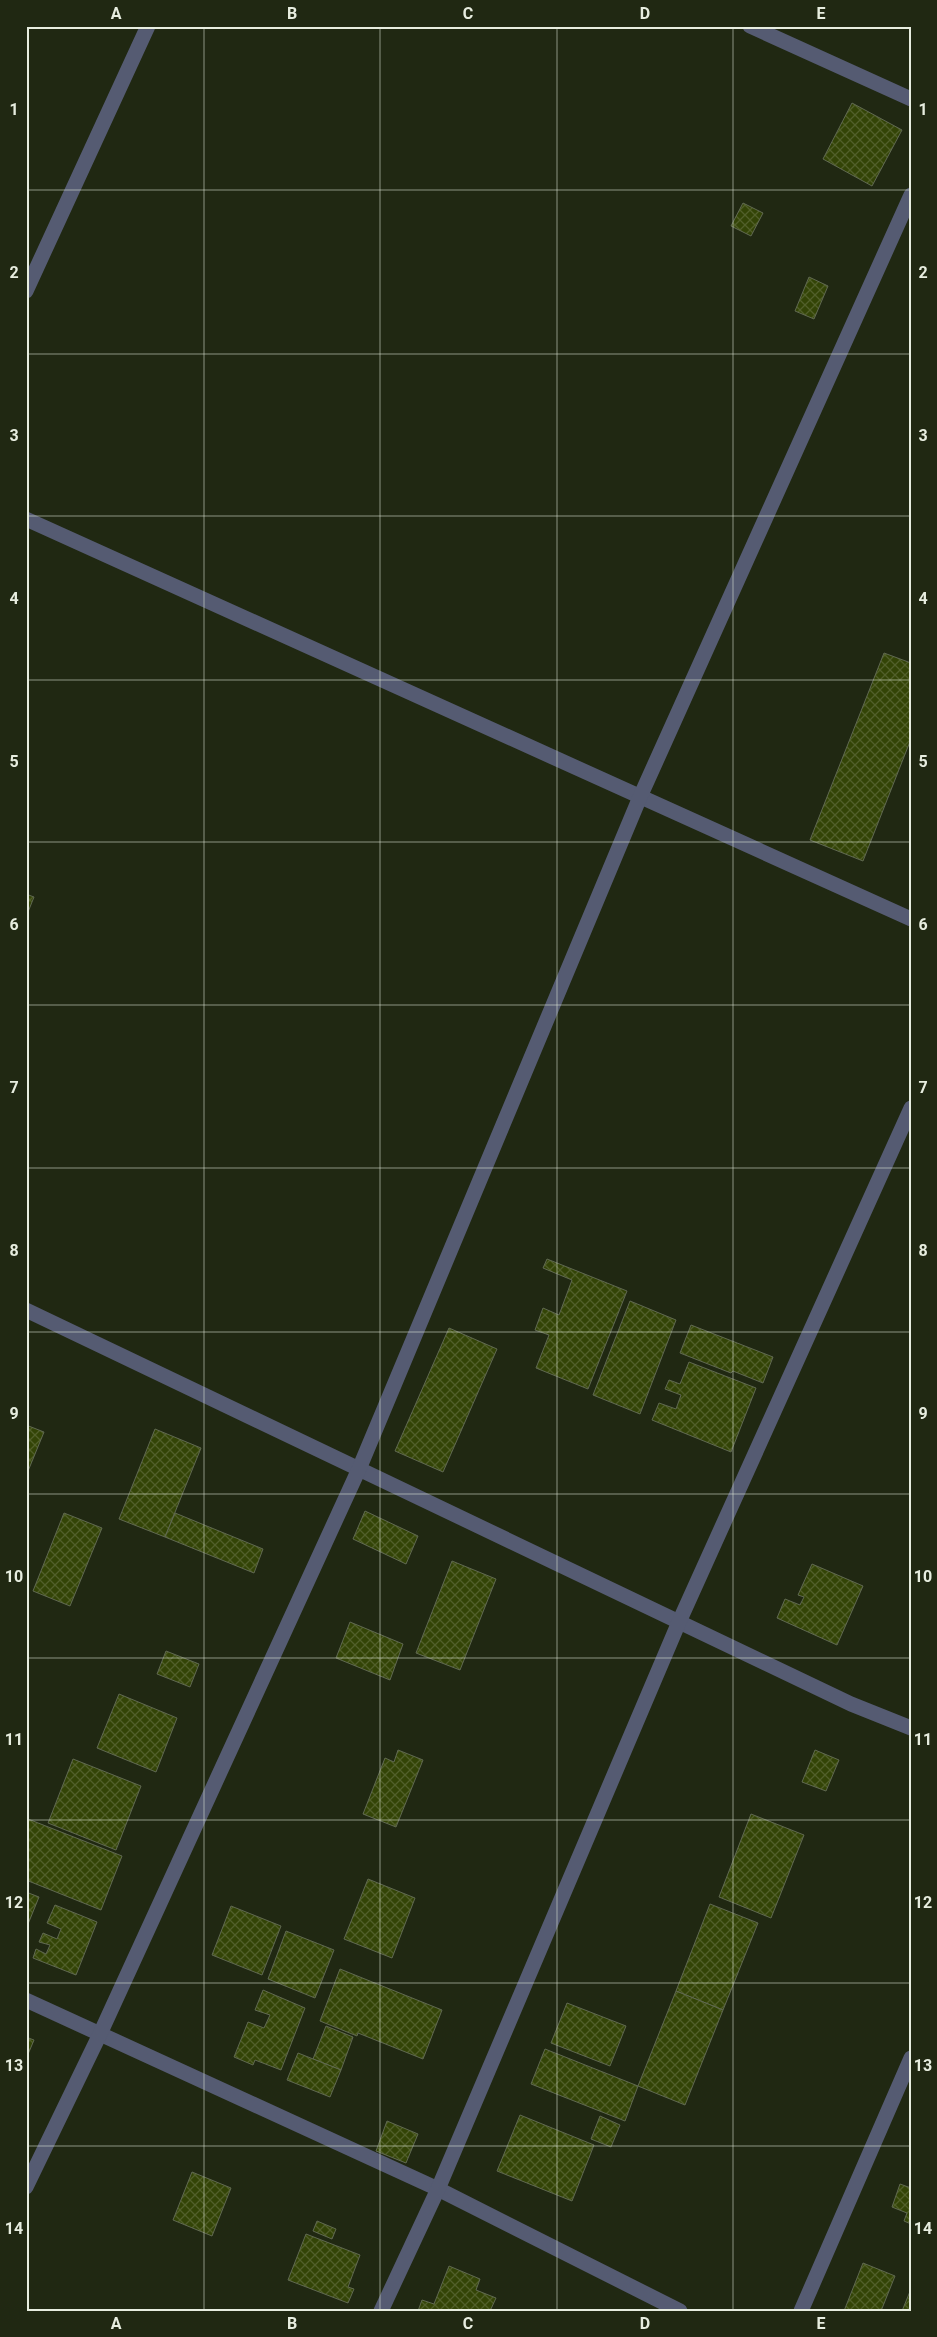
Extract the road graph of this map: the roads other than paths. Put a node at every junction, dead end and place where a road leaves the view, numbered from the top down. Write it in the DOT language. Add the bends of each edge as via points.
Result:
graph roads {
  1 [pos="148,26"];
  2 [pos="750,26"];
  3 [pos="911,99"];
  4 [pos="911,196"];
  5 [pos="26,291"];
  6 [pos="26,519"];
  7 [pos="640,797"];
  8 [pos="911,919"];
  9 [pos="911,1108"];
  10 [pos="26,1310"];
  11 [pos="359,1469"];
  12 [pos="679,1622"];
  13 [pos="911,1728"];
  14 [pos="26,2000"];
  15 [pos="100,2034"];
  16 [pos="911,2058"];
  17 [pos="26,2187"];
  18 [pos="438,2189"];
  19 [pos="381,2311"];
  20 [pos="680,2311"];
  21 [pos="801,2311"];
  1 -- 5 [label="street"];
  2 -- 3 [label="street"];
  4 -- 7 [label="street"];
  6 -- 7 [label="street"];
  7 -- 8 [label="street"];
  7 -- 11 [label="street"];
  9 -- 12 [label="street"];
  10 -- 11 [label="street"];
  11 -- 12 [label="street"];
  11 -- 15 [label="street"];
  12 -- 13 [label="street" via="850,1704"];
  12 -- 18 [label="street"];
  14 -- 15 [label="street"];
  15 -- 17 [label="street"];
  15 -- 18 [label="street"];
  16 -- 21 [label="street"];
  18 -- 19 [label="street"];
  18 -- 20 [label="street"];
}
